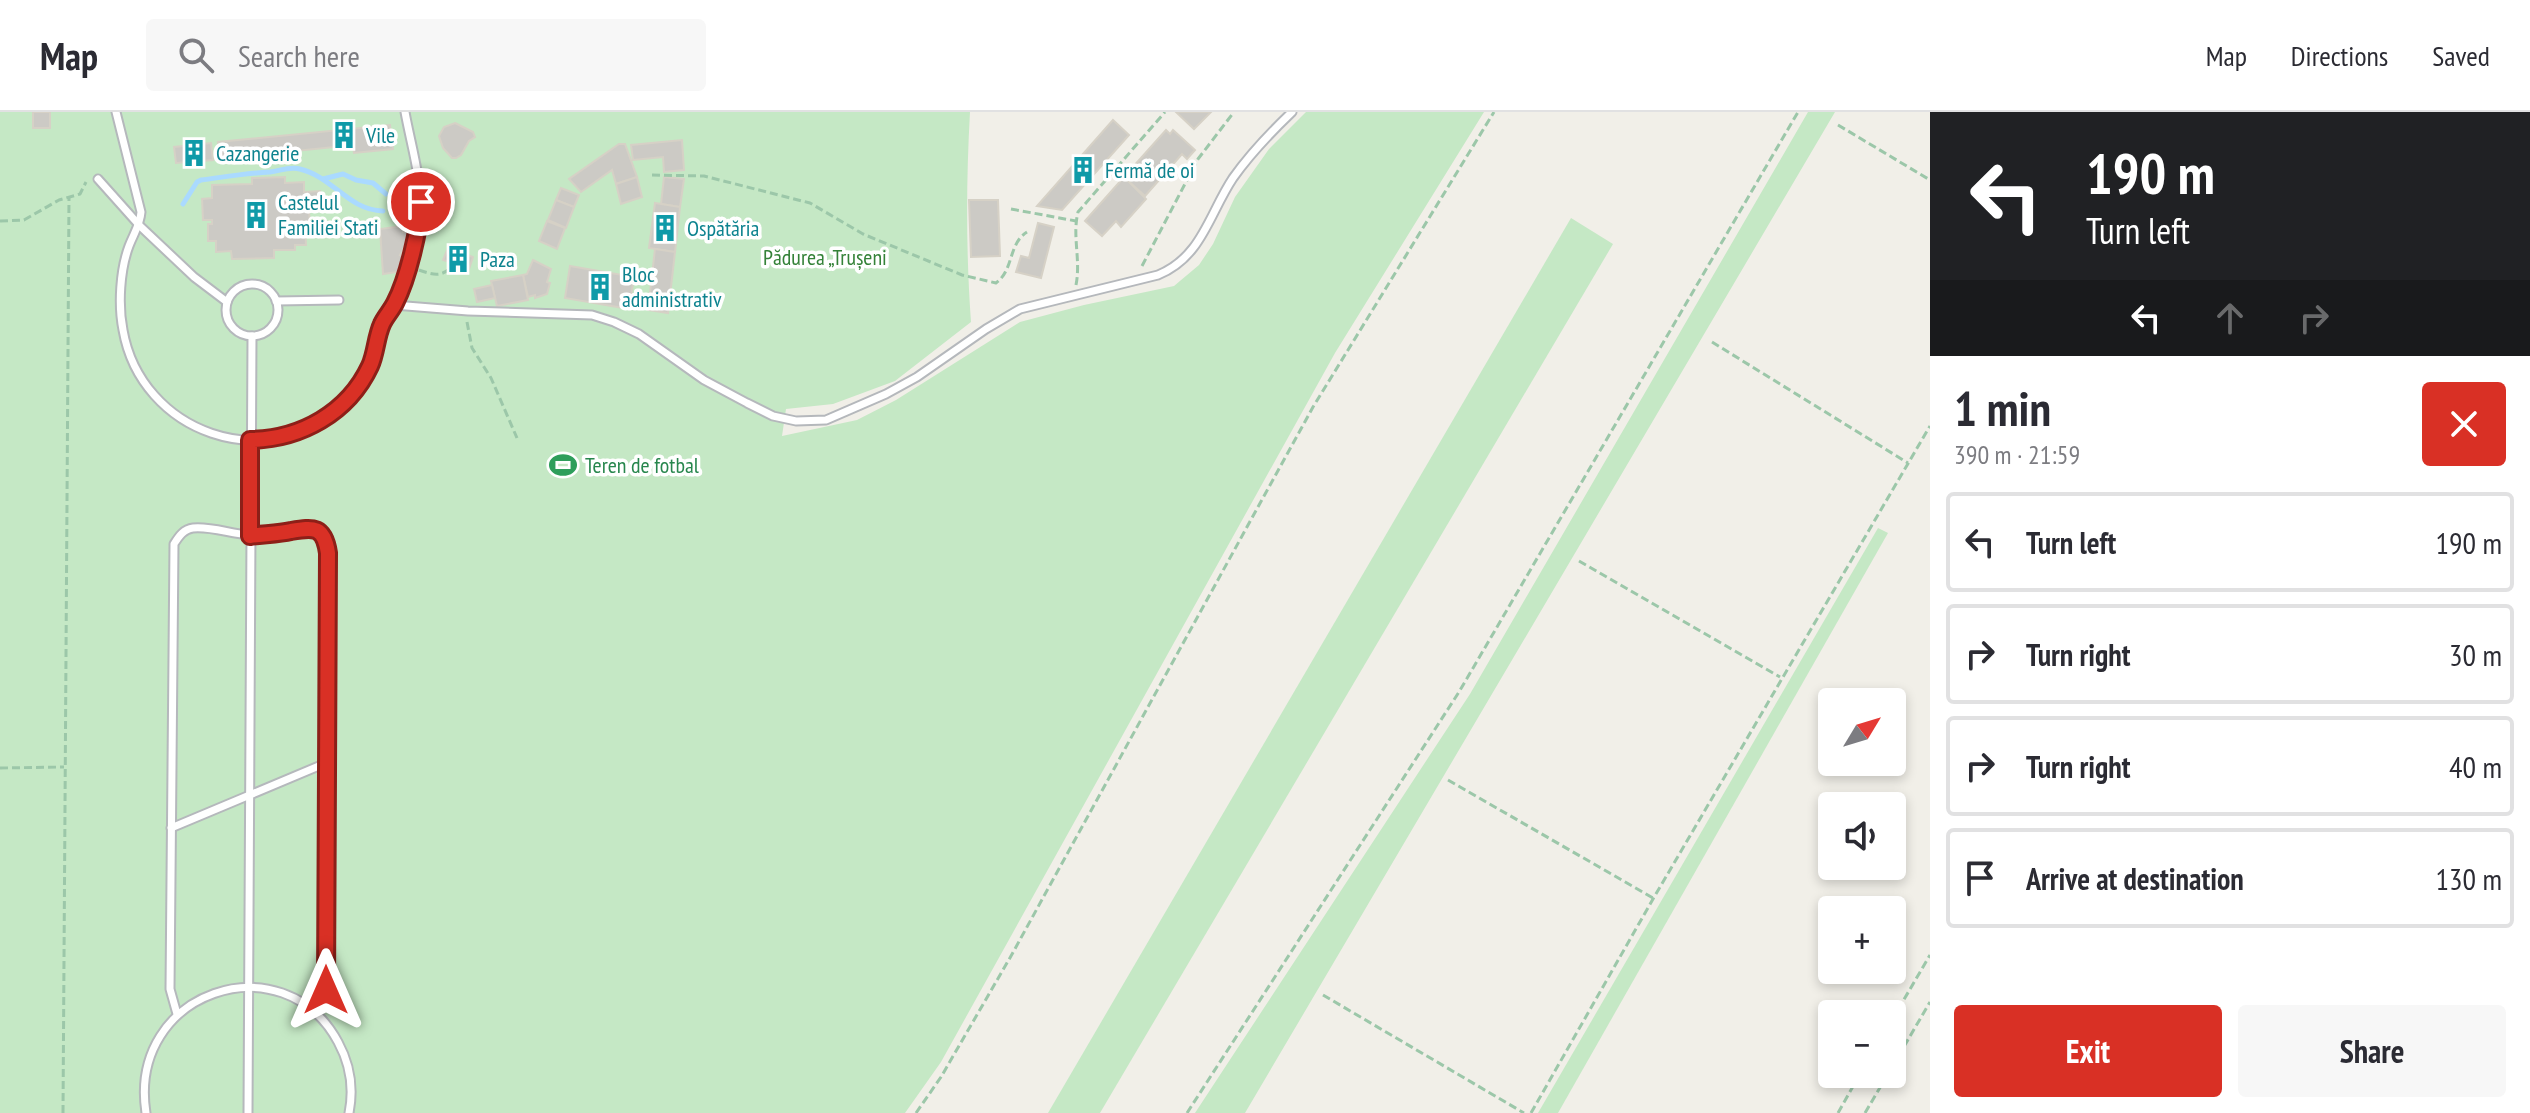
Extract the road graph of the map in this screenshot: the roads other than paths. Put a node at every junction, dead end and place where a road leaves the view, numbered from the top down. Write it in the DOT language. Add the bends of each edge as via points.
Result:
graph roads {
  1 [pos="116,112"];
  2 [pos="405,112"];
  3 [pos="1292,112"];
  4 [pos="98,179"];
  5 [pos="140,226"];
  6 [pos="339,300"];
  7 [pos="276,301"];
  8 [pos="227,302"];
  9 [pos="394,305"];
  10 [pos="252,336"];
  11 [pos="250,440"];
  12 [pos="250,536"];
  13 [pos="326,763"];
  14 [pos="250,795"];
  15 [pos="171,828"];
  16 [pos="249,988"];
  17 [pos="177,1014"];
  18 [pos="316,1014"];
  19 [pos="146,1113"];
  20 [pos="248,1113"];
  21 [pos="349,1113"];
  1 -- 5 [label="lane"];
  2 -- 9 [label="lane" via="421,202"];
  3 -- 9 [label="lane" via="1254,150 1198,242 1174,268 1020,309 917,377 826,420 773,416 704,380 639,334 592,315"];
  4 -- 5 [label="lane"];
  5 -- 8 [label="lane"];
  5 -- 11 [label="lane" via="129,246 121,306 122,328 136,370 162,405 180,419 220,437"];
  6 -- 7 [label="lane"];
  7 -- 8 [label="lane" via="264,288 247,285"];
  7 -- 10 [label="lane" via="273,325"];
  8 -- 10 [label="lane" via="231,325"];
  9 -- 11 [label="lane" via="381,325 369,368 343,403 307,429"];
  10 -- 11 [label="lane"];
  11 -- 12 [label="lane"];
  12 -- 13 [label="lane" via="302,527 321,533 326,541"];
  12 -- 14 [label="lane"];
  12 -- 15 [label="lane" via="193,528 174,544"];
  13 -- 14 [label="lane"];
  13 -- 18 [label="lane" via="326,990"];
  14 -- 15 [label="lane"];
  14 -- 16 [label="lane"];
  15 -- 17 [label="lane" via="170,989"];
  16 -- 17 [label="lane" via="211,994"];
  16 -- 18 [label="lane" via="285,996"];
  16 -- 20 [label="lane"];
  17 -- 19 [label="lane" via="151,1051 144,1073"];
  18 -- 21 [label="lane" via="344,1054 350,1077"];
}
